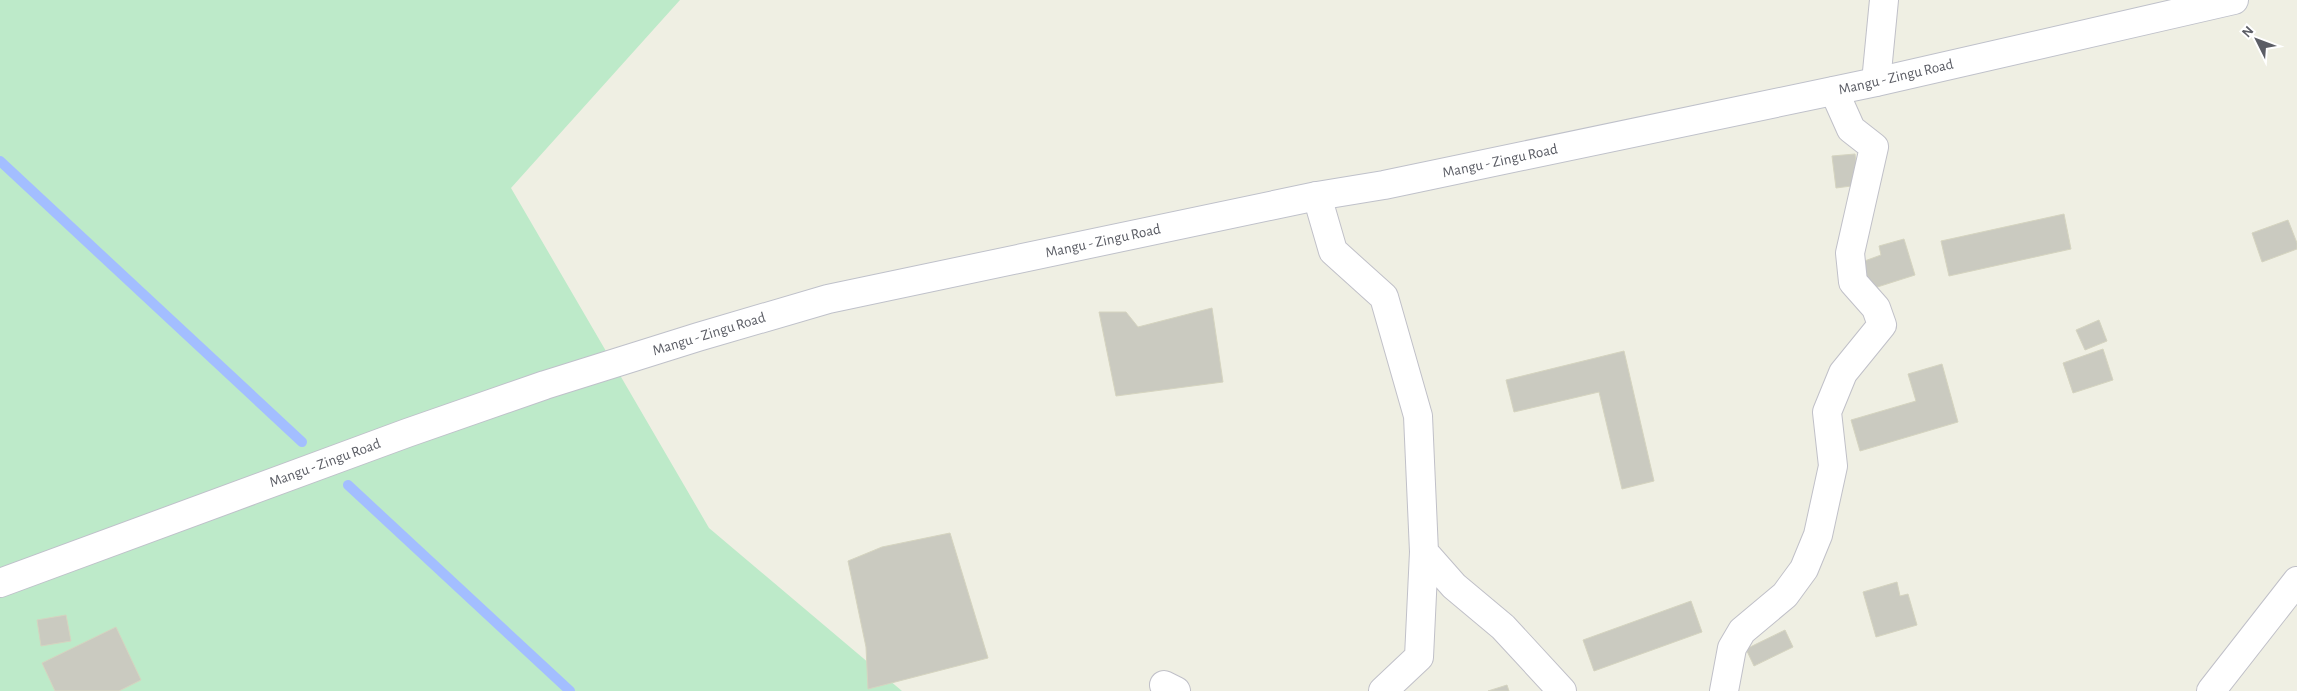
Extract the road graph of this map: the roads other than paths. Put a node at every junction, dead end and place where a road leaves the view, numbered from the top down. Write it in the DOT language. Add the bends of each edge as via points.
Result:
graph roads {
  1 [pos="1884,0"];
  2 [pos="2234,0"];
  3 [pos="1876,82"];
  4 [pos="1834,91"];
  5 [pos="1317,196"];
  6 [pos="1424,552"];
  7 [pos="2297,582"];
  8 [pos="0,583"];
  9 [pos="1383,691"];
  10 [pos="1562,691"];
  11 [pos="1724,691"];
  12 [pos="2211,691"];
  1 -- 3 [label="street"];
  2 -- 3 [label="street, Mangu - Zingu Road"];
  3 -- 4 [label="street, Mangu - Zingu Road"];
  4 -- 5 [label="street, Mangu - Zingu Road" via="1384,185"];
  4 -- 11 [label="street" via="1850,129 1874,147 1850,253 1853,282 1876,308 1882,325 1843,372 1827,412 1833,466 1818,535 1804,569 1785,595 1742,631 1732,648"];
  5 -- 6 [label="street" via="1333,251 1384,297 1418,416"];
  5 -- 8 [label="street, Mangu - Zingu Road" via="828,299 698,336 416,430"];
  6 -- 9 [label="street" via="1419,657"];
  6 -- 10 [label="street" via="1454,586 1503,627"];
  7 -- 12 [label="street"];
}
